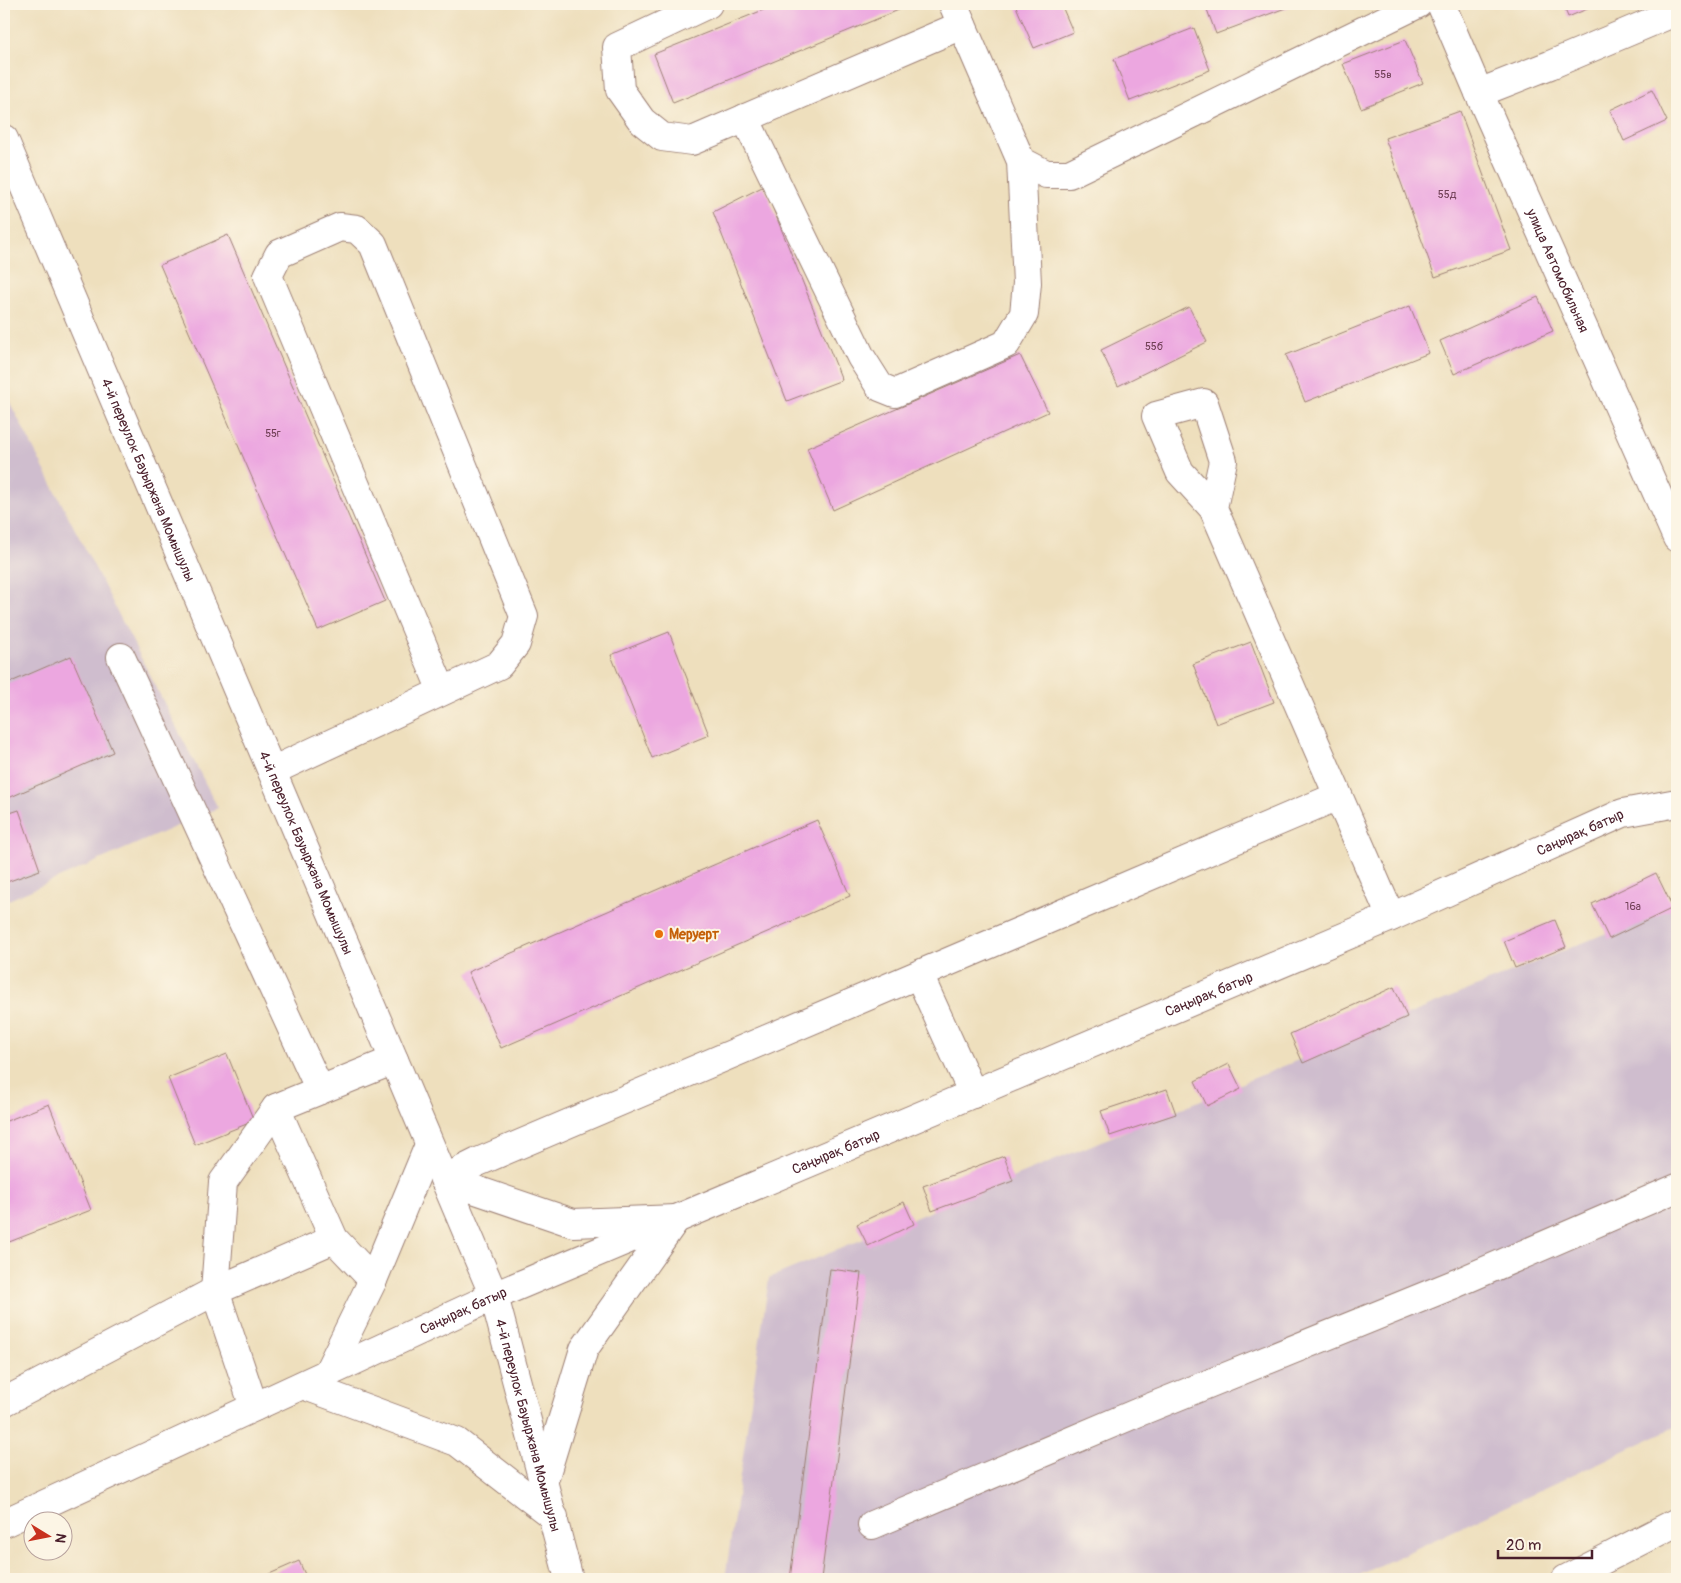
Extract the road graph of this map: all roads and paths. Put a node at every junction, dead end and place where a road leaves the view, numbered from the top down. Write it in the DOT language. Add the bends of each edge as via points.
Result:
graph roads {
  1 [pos="708,4"];
  2 [pos="1418,4"];
  3 [pos="1442,4"];
  4 [pos="1677,7"];
  5 [pos="958,14"];
  6 [pos="1479,93"];
  7 [pos="745,118"];
  8 [pos="4,139"];
  9 [pos="1021,161"];
  10 [pos="1213,508"];
  11 [pos="1677,538"];
  12 [pos="122,657"];
  13 [pos="442,691"];
  14 [pos="272,771"];
  15 [pos="1338,796"];
  16 [pos="1677,803"];
  17 [pos="1391,917"];
  18 [pos="919,975"];
  19 [pos="394,1060"];
  20 [pos="320,1090"];
  21 [pos="972,1094"];
  22 [pos="276,1108"];
  23 [pos="429,1144"];
  24 [pos="444,1179"];
  25 [pos="1677,1188"];
  26 [pos="676,1219"];
  27 [pos="334,1240"];
  28 [pos="373,1280"];
  29 [pos="215,1291"];
  30 [pos="494,1296"];
  31 [pos="315,1379"];
  32 [pos="4,1402"];
  33 [pos="254,1407"];
  34 [pos="544,1480"];
  35 [pos="554,1517"];
  36 [pos="1677,1522"];
  37 [pos="4,1523"];
  38 [pos="872,1525"];
  39 [pos="569,1579"];
  40 [pos="1566,1579"];
  1 -- 7 [label="street" via="616,47 620,90 642,121 662,137 692,141"];
  2 -- 9 [label="street" via="1069,174 1046,174"];
  3 -- 6 [label="street, улица Автомобильная"];
  4 -- 6 [label="street" via="1675,12"];
  5 -- 7 [label="street"];
  5 -- 9 [label="street"];
  6 -- 11 [label="street, улица Автомобильная"];
  7 -- 9 [label="street" via="860,358 880,387 895,393 1006,344 1024,314 1027,283"];
  8 -- 14 [label="street, 4-й переулок Бауыржана Момышулы"];
  10 -- 15 [label="street"];
  12 -- 20 [label="street"];
  13 -- 13 [label="street" via="499,665 516,644 524,616 373,244 358,229 340,227 278,254 268,276"];
  13 -- 14 [label="street"];
  14 -- 19 [label="street, 4-й переулок Бауыржана Момышулы"];
  15 -- 17 [label="street"];
  15 -- 18 [label="street"];
  16 -- 17 [label="street, Саңырақ батыр" via="1623,813"];
  17 -- 21 [label="street, Саңырақ батыр"];
  18 -- 21 [label="street"];
  18 -- 24 [label="street"];
  19 -- 20 [label="street"];
  19 -- 23 [label="street, 4-й переулок Бауыржана Момышулы"];
  20 -- 22 [label="street"];
  21 -- 26 [label="street, Саңырақ батыр"];
  22 -- 27 [label="street"];
  22 -- 29 [label="street" via="223,1182"];
  23 -- 24 [label="street, 4-й переулок Бауыржана Момышулы"];
  23 -- 28 [label="street"];
  24 -- 26 [label="street" via="573,1223"];
  24 -- 30 [label="street, 4-й переулок Бауыржана Момышулы"];
  25 -- 38 [label="street" via="1457,1284 1139,1412"];
  26 -- 30 [label="street, Саңырақ батыр"];
  26 -- 34 [label="street" via="584,1349"];
  27 -- 28 [label="street"];
  27 -- 29 [label="street"];
  28 -- 31 [label="street"];
  29 -- 32 [label="street"];
  29 -- 33 [label="street"];
  30 -- 31 [label="street, Саңырақ батыр"];
  30 -- 34 [label="street, 4-й переулок Бауыржана Момышулы"];
  31 -- 33 [label="street, Саңырақ батыр"];
  31 -- 35 [label="street" via="457,1442"];
  33 -- 37 [label="street, Саңырақ батыр"];
  34 -- 35 [label="street, 4-й переулок Бауыржана Момышулы"];
  35 -- 39 [label="street, 4-й переулок Бауыржана Момышулы"];
  36 -- 40 [label="street"];
}
